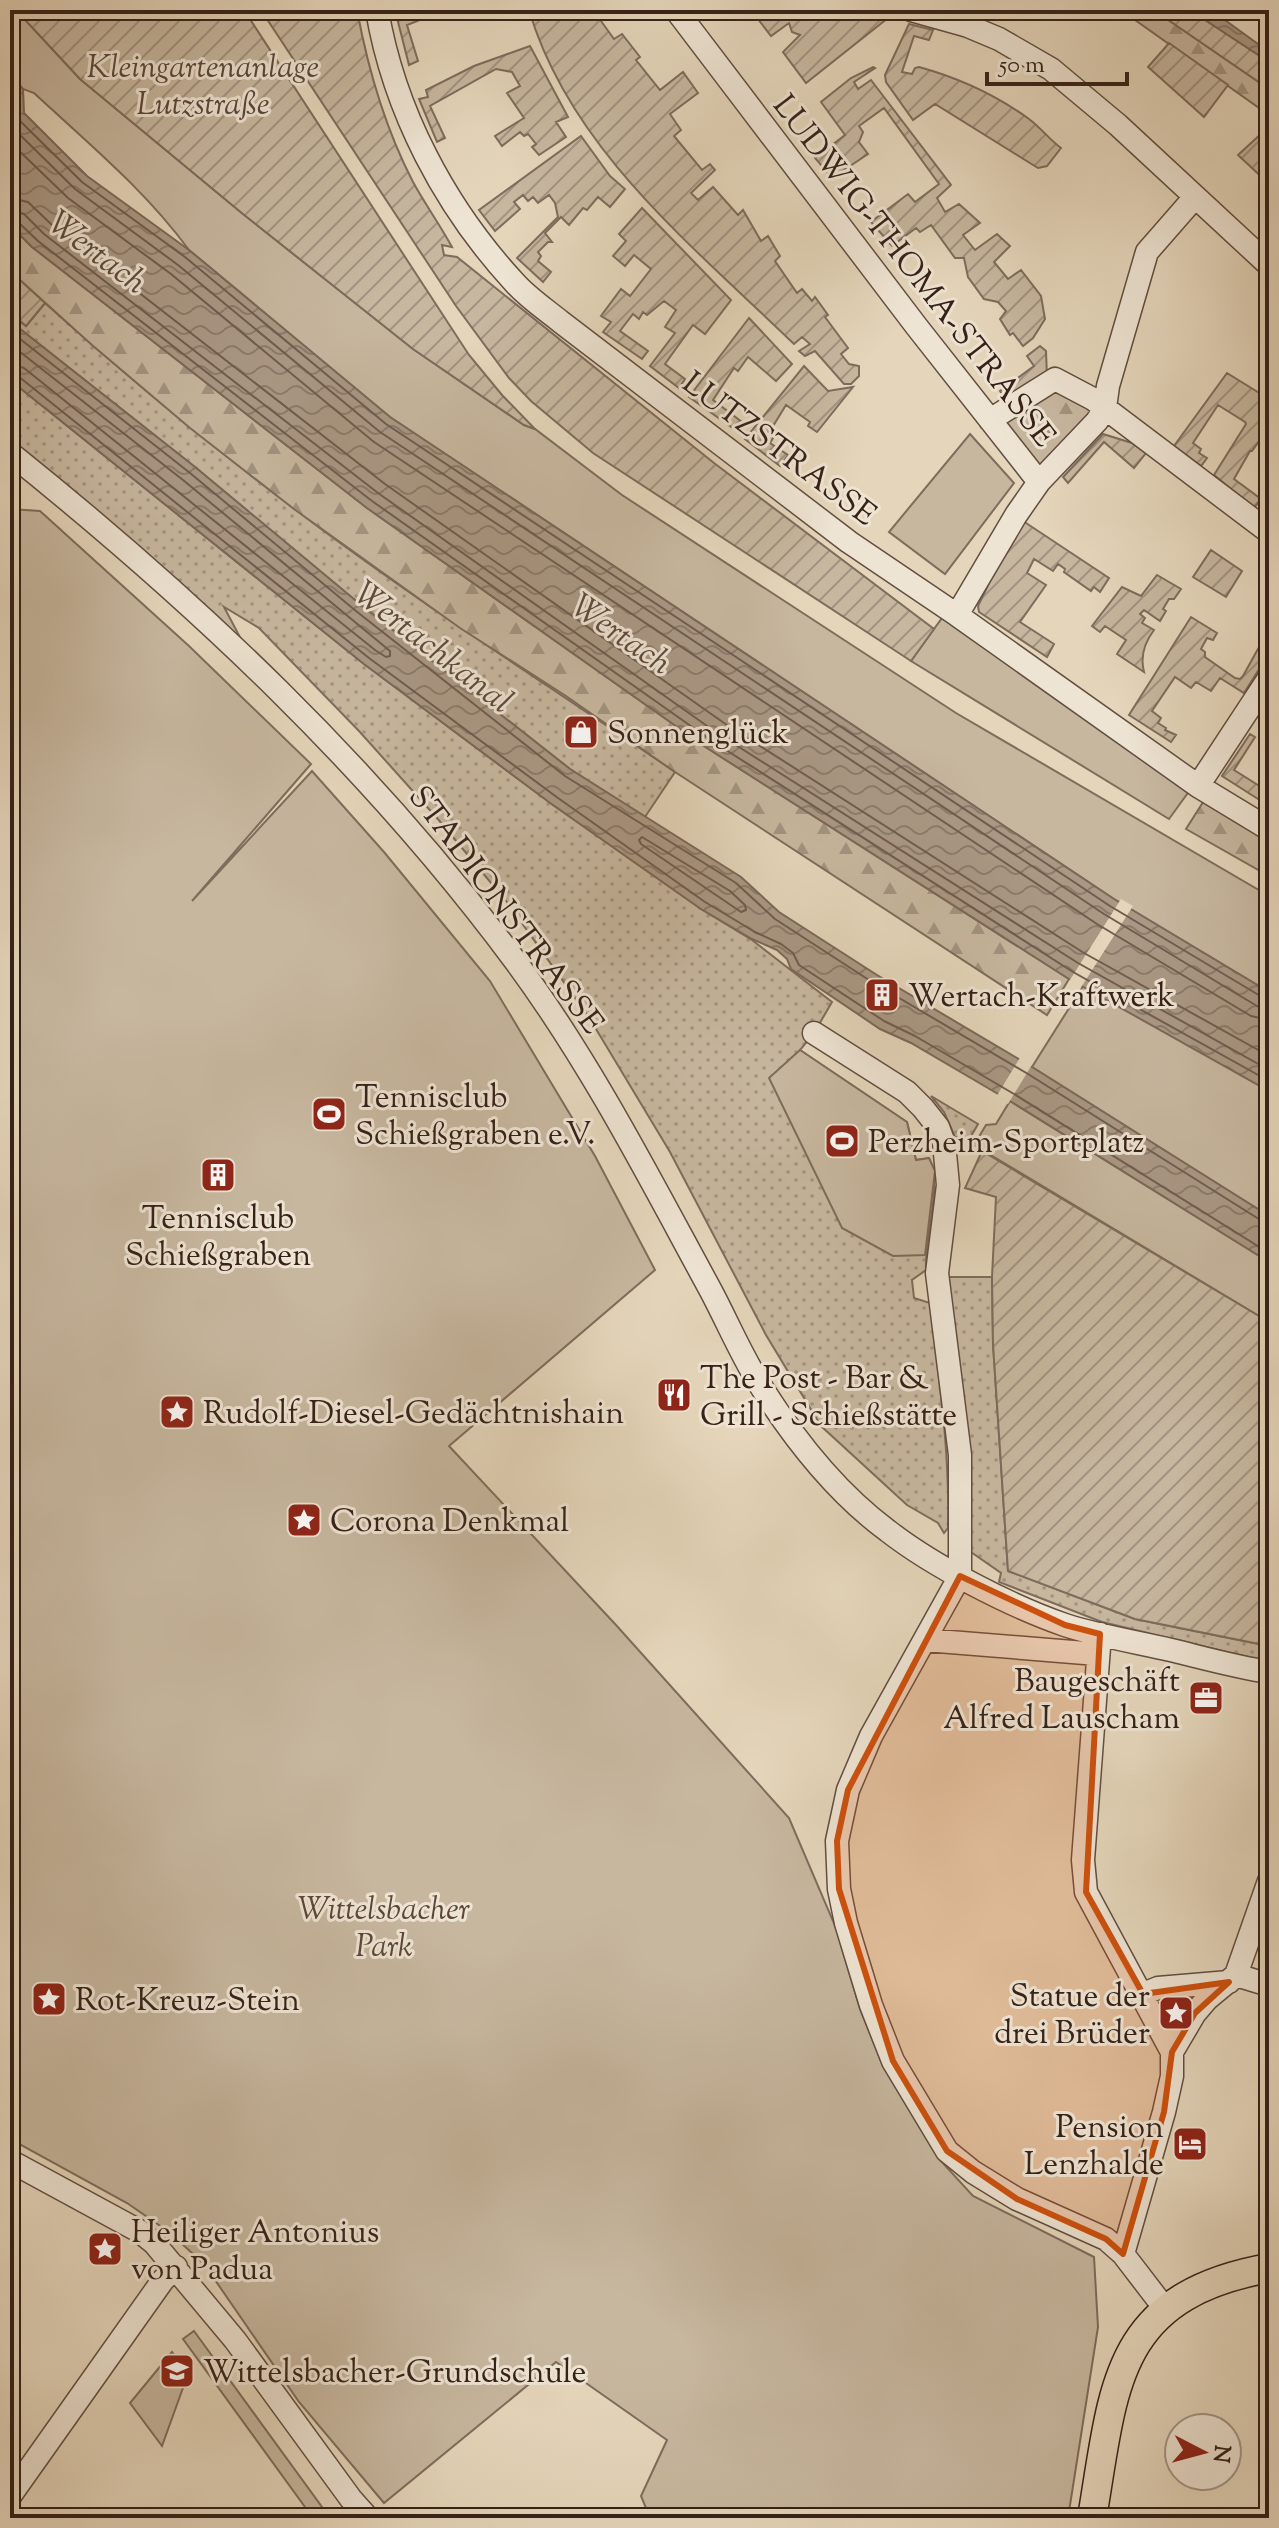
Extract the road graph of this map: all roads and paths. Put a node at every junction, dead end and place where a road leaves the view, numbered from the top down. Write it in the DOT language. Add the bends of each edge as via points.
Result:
graph roads {
  1 [pos="377,10"];
  2 [pos="676,10"];
  3 [pos="911,10"];
  4 [pos="1195,197"];
  5 [pos="1269,265"];
  6 [pos="1105,408"];
  7 [pos="990,420"];
  8 [pos="10,453"];
  9 [pos="1039,482"];
  10 [pos="1269,532"];
  11 [pos="957,615"];
  12 [pos="1269,678"];
  13 [pos="1198,786"];
  14 [pos="1269,829"];
  15 [pos="814,1033"];
  16 [pos="960,1576"];
  17 [pos="925,1640"];
  18 [pos="1098,1644"];
  19 [pos="1269,1672"];
  20 [pos="1269,1881"];
  21 [pos="1233,1979"];
  22 [pos="1269,1985"];
  23 [pos="1143,1994"];
  24 [pos="1172,2052"];
  25 [pos="10,2161"];
  26 [pos="1123,2254"];
  27 [pos="176,2267"];
  28 [pos="1269,2268"];
  29 [pos="1166,2310"];
  30 [pos="10,2496"];
  31 [pos="368,2518"];
  32 [pos="1092,2518"];
  1 -- 11 [label="street, LUTZSTRASSE" via="415,133 451,200 516,285 849,542"];
  2 -- 7 [label="street, LUDWIG-THOMA-STRASSE"];
  3 -- 4 [label="street" via="999,39 1051,69"];
  4 -- 5 [label="street"];
  4 -- 6 [label="street" via="1147,252"];
  6 -- 7 [label="street" via="1055,379"];
  6 -- 9 [label="street"];
  6 -- 10 [label="street"];
  7 -- 9 [label="street, LUDWIG-THOMA-STRASSE"];
  8 -- 16 [label="street, STADIONSTRASSE" via="133,554 238,651 423,843 516,962 588,1068 735,1342 790,1428 833,1481 889,1532"];
  9 -- 11 [label="street, LUDWIG-THOMA-STRASSE"];
  11 -- 13 [label="street, LUTZSTRASSE"];
  12 -- 13 [label="street"];
  13 -- 14 [label="street, LUTZSTRASSE"];
  15 -- 16 [label="street" via="907,1092 938,1127 944,1143 948,1185 937,1273 960,1455"];
  16 -- 17 [label="street"];
  16 -- 18 [label="street, STADIONSTRASSE"];
  17 -- 18 [label="street"];
  17 -- 26 [label="street" via="871,1736 848,1790 837,1841 846,1923 871,2005 893,2061 947,2151 1017,2199 1106,2239"];
  18 -- 19 [label="street"];
  18 -- 23 [label="street" via="1083,1860 1086,1892"];
  20 -- 21 [label="street"];
  21 -- 22 [label="street"];
  21 -- 23 [label="street"];
  21 -- 24 [label="street" via="1195,2013"];
  23 -- 24 [label="street"];
  24 -- 26 [label="street" via="1164,2112"];
  25 -- 27 [label="street" via="139,2231"];
  26 -- 29 [label="street"];
  27 -- 30 [label="street"];
  27 -- 31 [label="street"];
  28 -- 29 [label="main road" via="1203,2286"];
  29 -- 32 [label="main road" via="1135,2343 1120,2372"];
}
